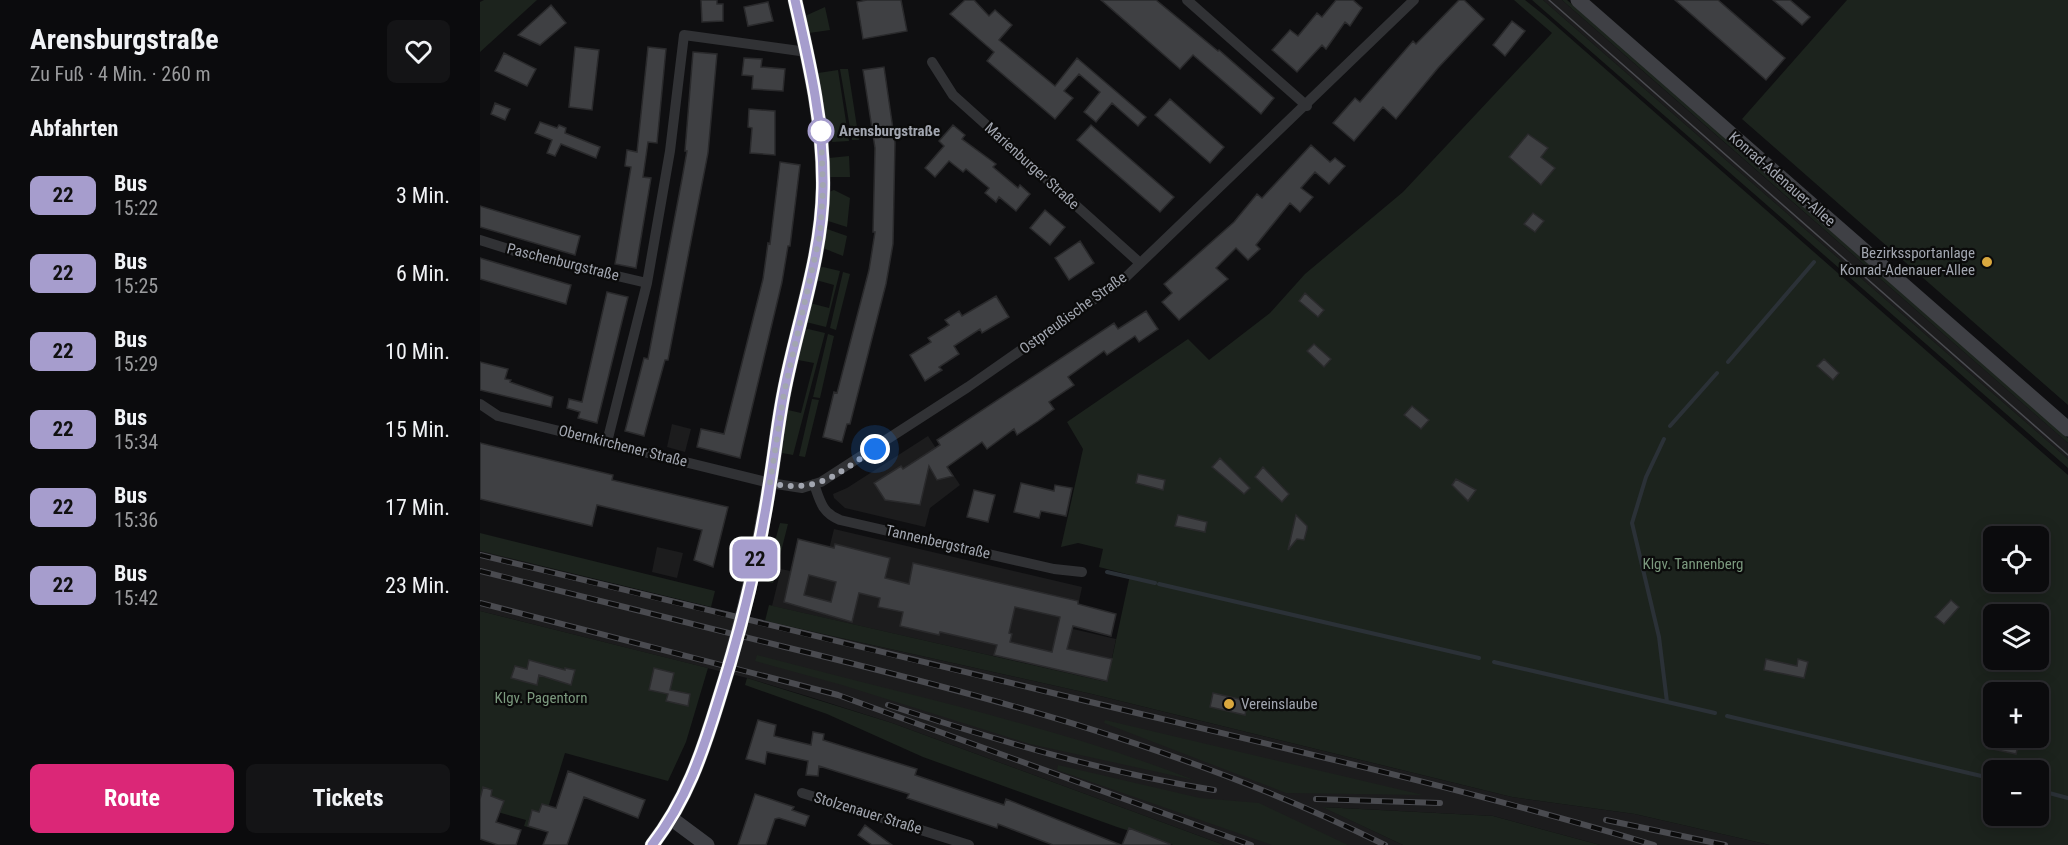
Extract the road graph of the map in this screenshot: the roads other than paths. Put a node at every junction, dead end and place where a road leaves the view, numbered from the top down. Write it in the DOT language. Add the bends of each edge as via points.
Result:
graph roads {
  1 [pos="795,0"];
  2 [pos="1188,0"];
  3 [pos="1414,0"];
  4 [pos="1578,0"];
  5 [pos="807,52"];
  6 [pos="932,62"];
  7 [pos="1307,106"];
  8 [pos="480,240"];
  9 [pos="1140,263"];
  10 [pos="647,283"];
  11 [pos="480,404"];
  12 [pos="2068,429"];
  13 [pos="607,442"];
  14 [pos="770,483"];
  15 [pos="814,484"];
  16 [pos="1082,572"];
  17 [pos="802,793"];
  18 [pos="672,819"];
  19 [pos="652,845"];
  20 [pos="707,845"];
  21 [pos="969,845"];
  1 -- 5 [label="main road"];
  2 -- 7 [label="street"];
  3 -- 7 [label="street, Ostpreußische Straße"];
  4 -- 12 [label="main road, Konrad-Adenauer-Allee"];
  5 -- 10 [label="street" via="684,35 670,151"];
  5 -- 14 [label="main road" via="821,138 822,213 784,393"];
  6 -- 9 [label="street, Marienburger Straße" via="953,95"];
  7 -- 9 [label="street, Ostpreußische Straße"];
  8 -- 10 [label="street, Paschenburgstraße"];
  9 -- 15 [label="street, Ostpreußische Straße" via="1109,291 968,387 838,473"];
  10 -- 13 [label="street"];
  11 -- 13 [label="street, Obernkirchener Straße" via="498,416"];
  13 -- 14 [label="street, Obernkirchener Straße"];
  14 -- 15 [label="street, Ostpreußische Straße" via="792,488"];
  14 -- 18 [label="main road" via="747,599 726,678 699,763"];
  15 -- 16 [label="street, Tannenbergstraße" via="822,507 829,516 840,520"];
  17 -- 21 [label="street, Stolzenauer Straße"];
  18 -- 19 [label="main road"];
  18 -- 20 [label="main road"];
}
